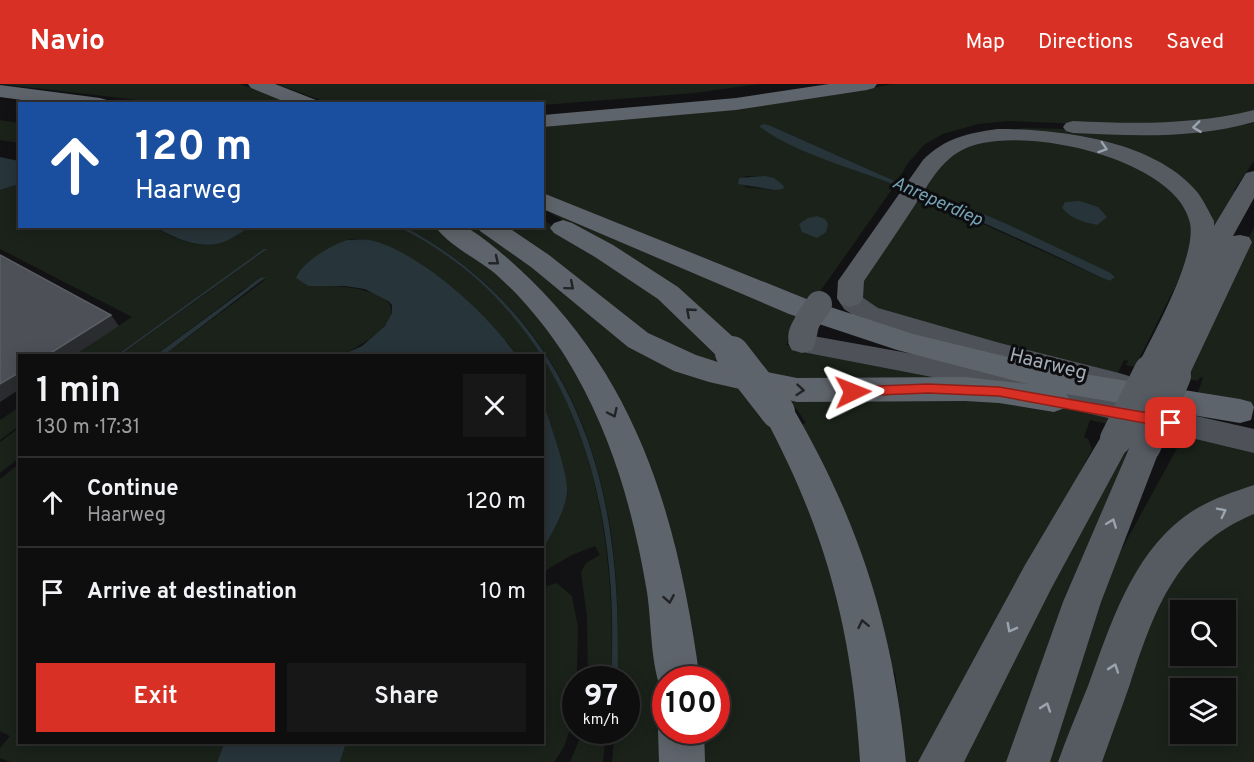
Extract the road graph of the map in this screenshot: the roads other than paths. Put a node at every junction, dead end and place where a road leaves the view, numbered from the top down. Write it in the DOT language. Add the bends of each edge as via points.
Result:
graph roads {
  1 [pos="258,84"];
  2 [pos="813,84"];
  3 [pos="867,84"];
  4 [pos="0,91"];
  5 [pos="0,101"];
  6 [pos="84,102"];
  7 [pos="304,102"];
  8 [pos="18,104"];
  9 [pos="544,112"];
  10 [pos="1254,116"];
  11 [pos="544,121"];
  12 [pos="1254,178"];
  13 [pos="907,189"];
  14 [pos="544,200"];
  15 [pos="1254,216"];
  16 [pos="544,218"];
  17 [pos="450,228"];
  18 [pos="492,228"];
  19 [pos="850,298"];
  20 [pos="1182,304"];
  21 [pos="809,322"];
  22 [pos="1163,373"];
  23 [pos="1247,412"];
  24 [pos="1132,433"];
  25 [pos="1254,441"];
  26 [pos="1254,499"];
  27 [pos="677,666"];
  28 [pos="681,744"];
  29 [pos="682,762"];
  30 [pos="883,762"];
  31 [pos="940,762"];
  32 [pos="1028,762"];
  33 [pos="1080,762"];
  1 -- 7 [label="highway"];
  2 -- 9 [label="highway"];
  3 -- 11 [label="highway" via="724,105"];
  4 -- 6 [label="highway"];
  5 -- 8 [label="highway"];
  10 -- 13 [label="highway, one-way" via="1184,129 1013,125 981,128 935,146 918,163"];
  12 -- 20 [label="highway"];
  13 -- 19 [label="highway" via="851,281"];
  13 -- 20 [label="highway, one-way" via="955,144 1004,133 1064,138 1133,159 1175,185 1196,208 1202,222 1202,240"];
  13 -- 21 [label="highway"];
  14 -- 23 [label="highway" via="799,307 908,343 1065,382"];
  15 -- 22 [label="highway"];
  30 -- 16 [label="highway, one-way, bridge" via="875,682 856,591 813,474 778,412 732,352 668,293"];
  17 -- 27 [label="highway, one-way" via="533,295 586,361 610,406 631,451 657,536"];
  18 -- 24 [label="highway, one-way" via="638,340 685,363 782,388 999,391"];
  19 -- 23 [label="main road, Haarweg" via="869,314 936,335"];
  20 -- 22 [label="highway"];
  21 -- 24 [label="main road, Haarweg" via="958,372 1075,398"];
  22 -- 24 [label="highway, bridge"];
  24 -- 25 [label="main road, Haarweg"];
  24 -- 31 [label="highway, one-way" via="1038,577"];
  32 -- 24 [label="highway, one-way" via="1113,521"];
  33 -- 26 [label="highway, one-way" via="1148,583 1173,549 1203,523"];
  28 -- 29 [label="highway"];
}
